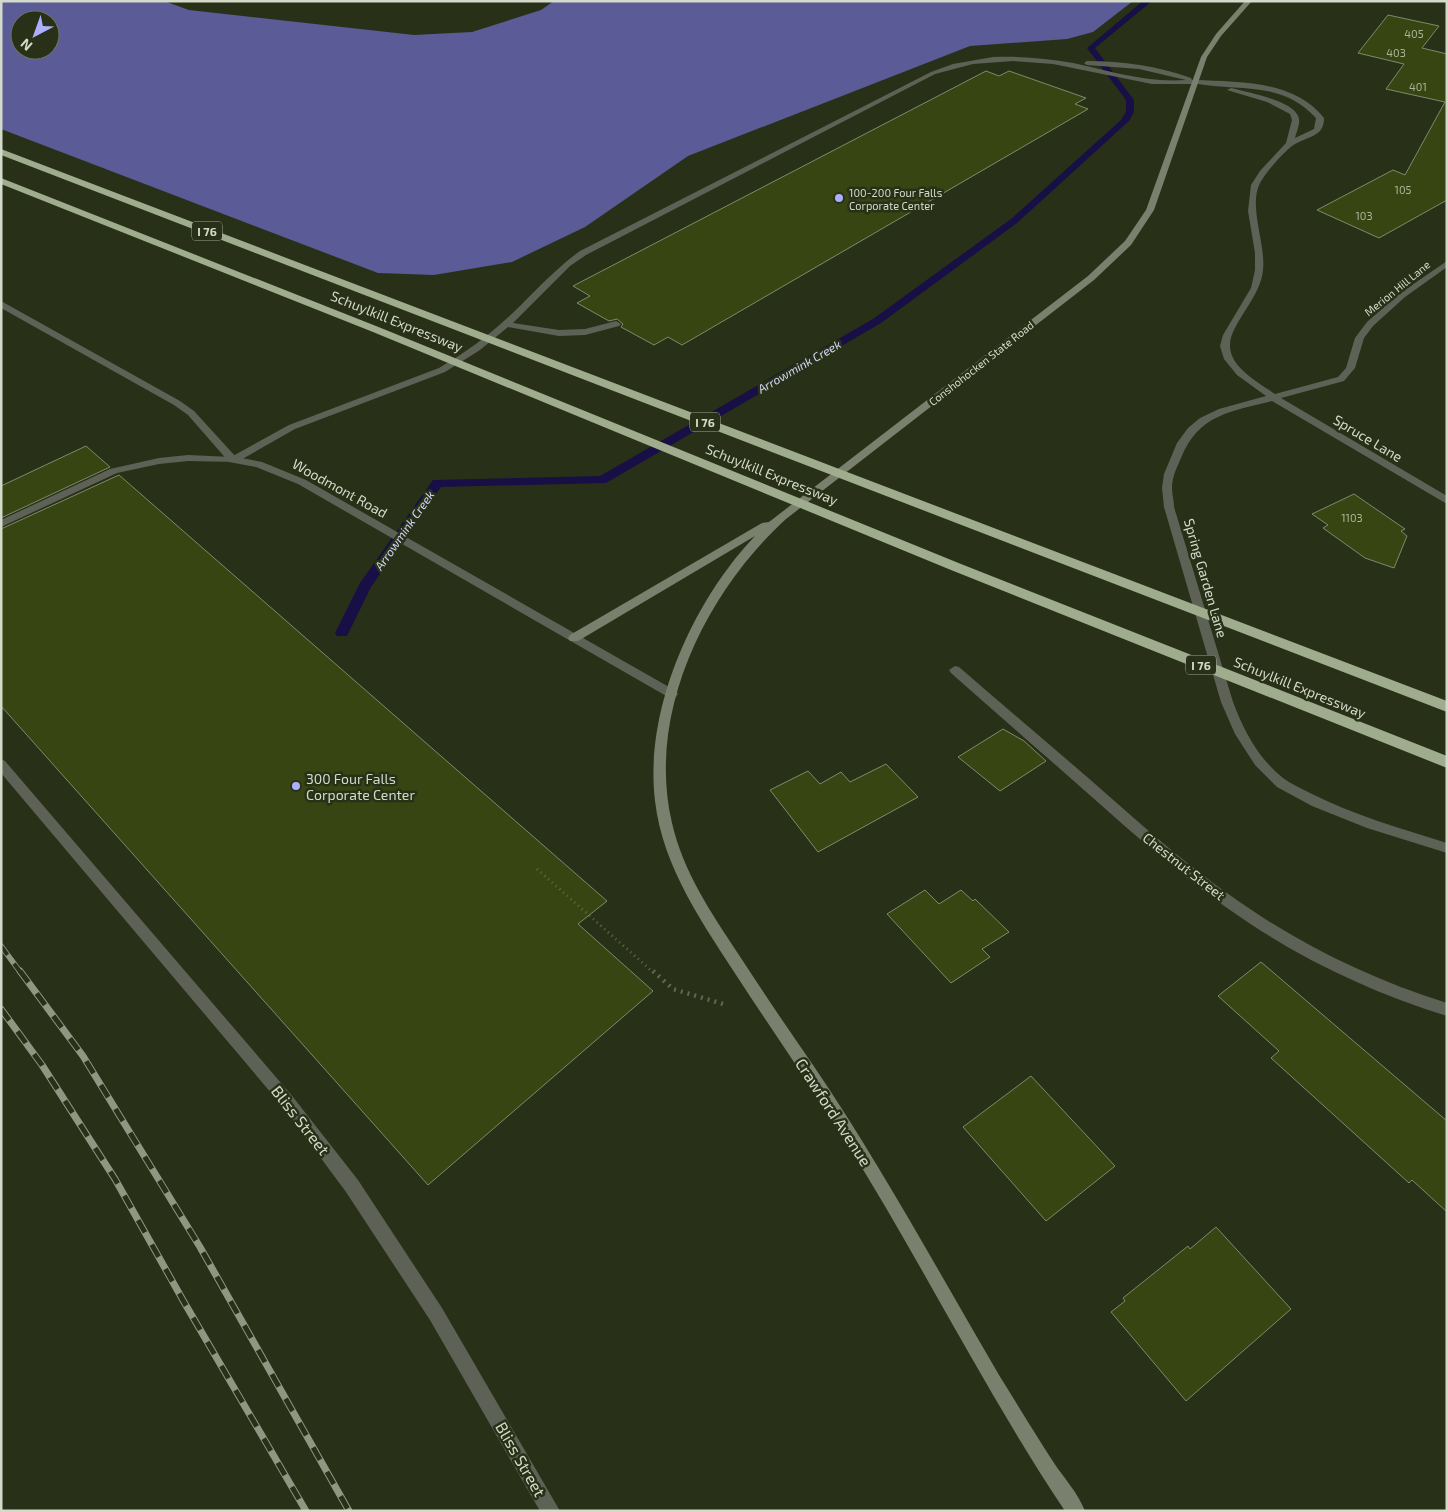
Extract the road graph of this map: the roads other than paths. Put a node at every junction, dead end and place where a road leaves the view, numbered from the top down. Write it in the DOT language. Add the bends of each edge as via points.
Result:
graph roads {
  1 [pos="1249,1"];
  2 [pos="1064,63"];
  3 [pos="1195,82"];
  4 [pos="1290,144"];
  5 [pos="1,152"];
  6 [pos="1,181"];
  7 [pos="1447,263"];
  8 [pos="1,304"];
  9 [pos="505,324"];
  10 [pos="616,324"];
  11 [pos="1274,398"];
  12 [pos="233,460"];
  13 [pos="1447,501"];
  14 [pos="782,516"];
  15 [pos="1,524"];
  16 [pos="574,638"];
  17 [pos="955,670"];
  18 [pos="672,694"];
  19 [pos="1447,707"];
  20 [pos="1447,762"];
  21 [pos="1,764"];
  22 [pos="1447,848"];
  23 [pos="1447,1010"];
  24 [pos="551,1511"];
  25 [pos="1076,1511"];
  1 -- 3 [label="main road, Conshohocken State Road" via="1210,46"];
  2 -- 3 [label="street" via="1160,83"];
  2 -- 3 [label="street" via="1119,63 1166,71"];
  2 -- 9 [label="street" via="1027,58 988,59 949,66 933,73 583,253"];
  3 -- 4 [label="street" via="1265,99 1288,109 1296,117"];
  3 -- 4 [label="street" via="1253,86 1282,93 1307,105 1316,112 1320,124 1317,130"];
  3 -- 14 [label="main road, Conshohocken State Road" via="1150,210 1128,243 1092,278"];
  4 -- 11 [label="street" via="1255,185 1252,211 1259,270 1255,288 1225,346 1229,359 1240,373"];
  5 -- 19 [label="highway, Schuylkill Expressway / I 76"];
  6 -- 20 [label="highway, Schuylkill Expressway / I 76"];
  7 -- 11 [label="street, Merion Hill Lane" via="1375,318 1357,345 1350,372 1341,379"];
  8 -- 12 [label="street" via="177,403 191,413"];
  9 -- 10 [label="street" via="559,333 585,332"];
  9 -- 12 [label="street" via="472,353 442,370 292,427"];
  11 -- 13 [label="street, Spruce Lane"];
  11 -- 22 [label="street, Spring Garden Lane" via="1222,411 1193,428 1184,438 1170,470 1167,487 1190,577 1238,732 1259,762 1277,780 1308,798 1351,818"];
  12 -- 15 [label="street, Woodmont Road" via="188,458 114,471"];
  12 -- 16 [label="street, Woodmont Road" via="281,472"];
  14 -- 16 [label="main road"];
  14 -- 18 [label="main road, Conshohocken State Road" via="753,545 706,611"];
  16 -- 18 [label="street, Woodmont Road"];
  17 -- 23 [label="street, Chestnut Street" via="1154,844 1242,912 1354,974"];
  18 -- 25 [label="main road, Crawford Avenue" via="662,740 661,798 672,851 683,878 868,1164 1015,1419"];
  21 -- 24 [label="street, Bliss Street" via="288,1102 352,1186 436,1314"];
}
